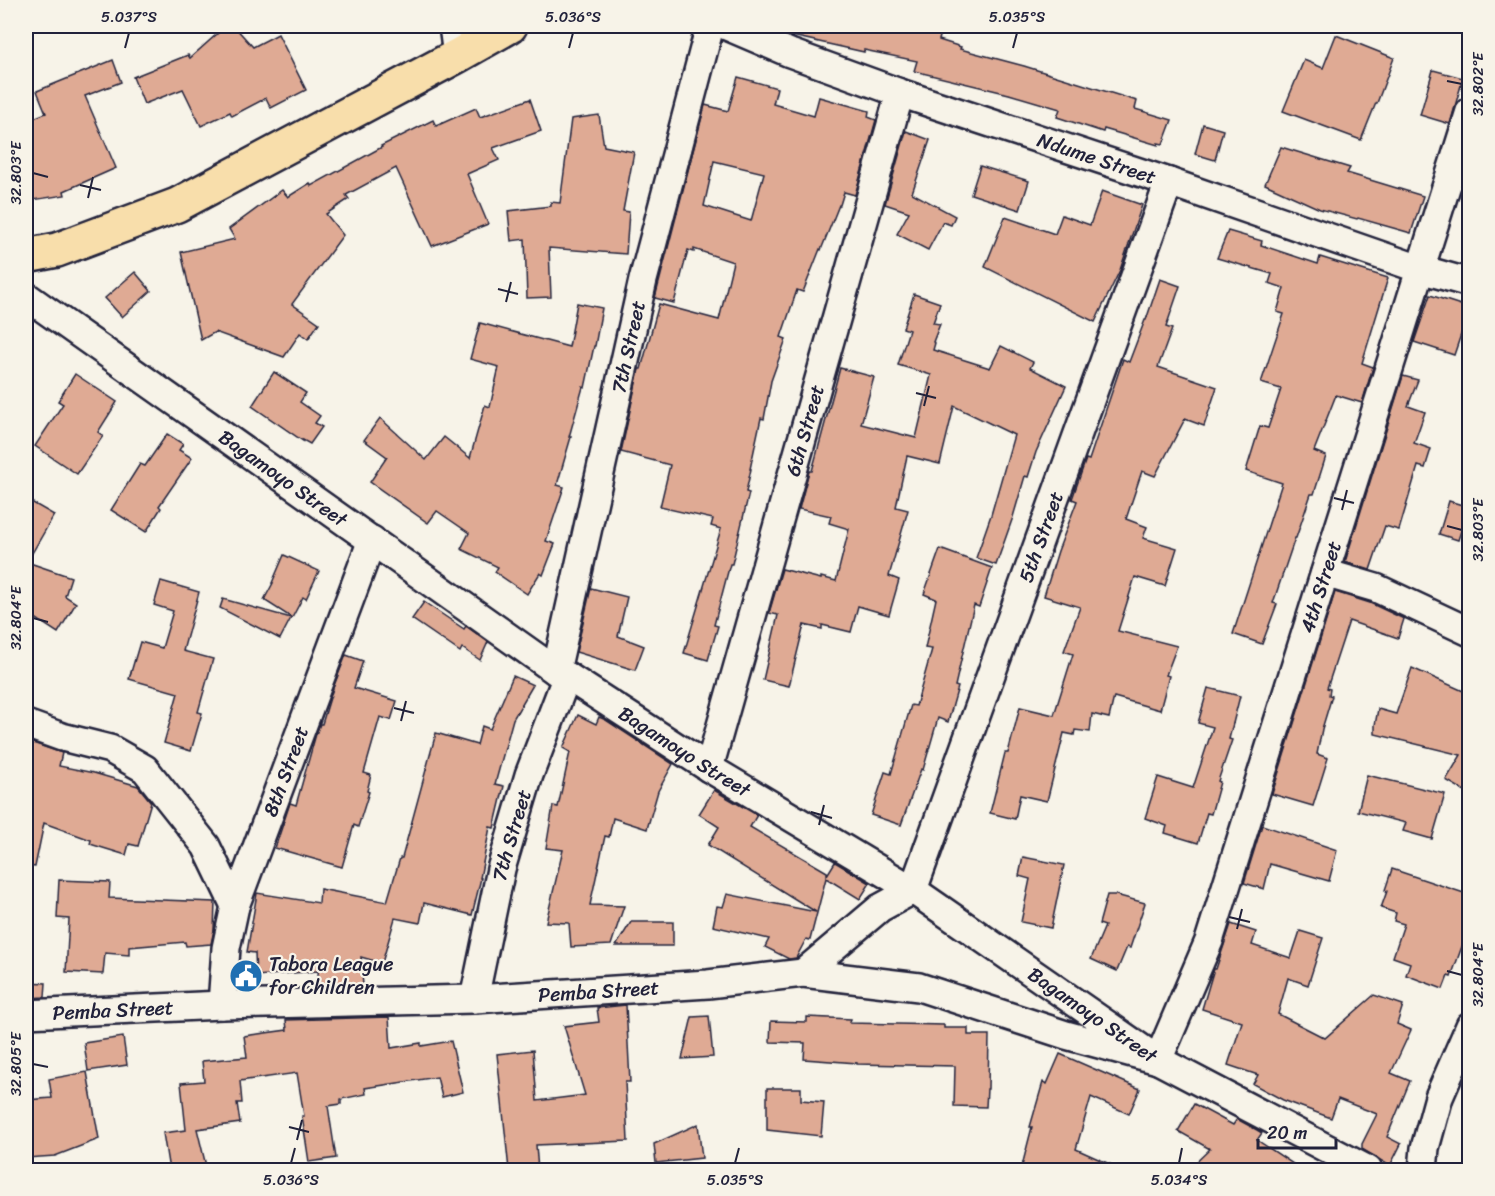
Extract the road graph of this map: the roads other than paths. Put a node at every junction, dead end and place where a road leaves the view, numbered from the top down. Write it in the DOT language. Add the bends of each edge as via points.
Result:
graph roads {
  1 [pos="510,26"];
  2 [pos="710,26"];
  3 [pos="727,26"];
  4 [pos="455,41"];
  5 [pos="900,93"];
  6 [pos="1470,111"];
  7 [pos="1169,182"];
  8 [pos="26,256"];
  9 [pos="1420,269"];
  10 [pos="1470,283"];
  11 [pos="26,296"];
  12 [pos="372,540"];
  13 [pos="1325,573"];
  14 [pos="1470,632"];
  15 [pos="562,674"];
  16 [pos="26,724"];
  17 [pos="709,768"];
  18 [pos="913,890"];
  19 [pos="235,906"];
  20 [pos="803,973"];
  21 [pos="474,999"];
  22 [pos="222,1005"];
  23 [pos="26,1014"];
  24 [pos="1469,1028"];
  25 [pos="1158,1060"];
  26 [pos="1368,1170"];
  27 [pos="1423,1170"];
  1 -- 4 [label="highway"];
  2 -- 15 [label="street, 7th Street" via="643,280"];
  3 -- 5 [label="street, Ndume Street"];
  4 -- 8 [label="highway" via="177,205 57,250"];
  5 -- 7 [label="street, Ndume Street"];
  5 -- 17 [label="street, 6th Street"];
  6 -- 9 [label="street, 4th Street"];
  7 -- 9 [label="street, Ndume Street"];
  7 -- 18 [label="street, 5th Street"];
  9 -- 10 [label="street, Ndume Street"];
  9 -- 13 [label="street, 4th Street"];
  11 -- 12 [label="street, Bagamoyo Street"];
  12 -- 15 [label="street, Bagamoyo Street"];
  12 -- 19 [label="street, 8th Street"];
  13 -- 14 [label="street" via="1376,588"];
  13 -- 25 [label="street, 4th Street" via="1209,941"];
  15 -- 17 [label="street, Bagamoyo Street"];
  15 -- 21 [label="street, 7th Street" via="501,868"];
  16 -- 19 [label="street" via="111,749 145,769 206,846"];
  17 -- 18 [label="street, Bagamoyo Street"];
  18 -- 20 [label="street" via="880,908"];
  18 -- 25 [label="street, Bagamoyo Street"];
  19 -- 22 [label="street, 8th Street" via="226,948"];
  20 -- 21 [label="street, Pemba Street" via="708,984"];
  20 -- 25 [label="street, Pemba Street" via="919,987 1065,1035"];
  21 -- 22 [label="street, Pemba Street"];
  22 -- 23 [label="street, Pemba Street"];
  24 -- 27 [label="street" via="1439,1097"];
  25 -- 26 [label="street, Bagamoyo Street"];
}
